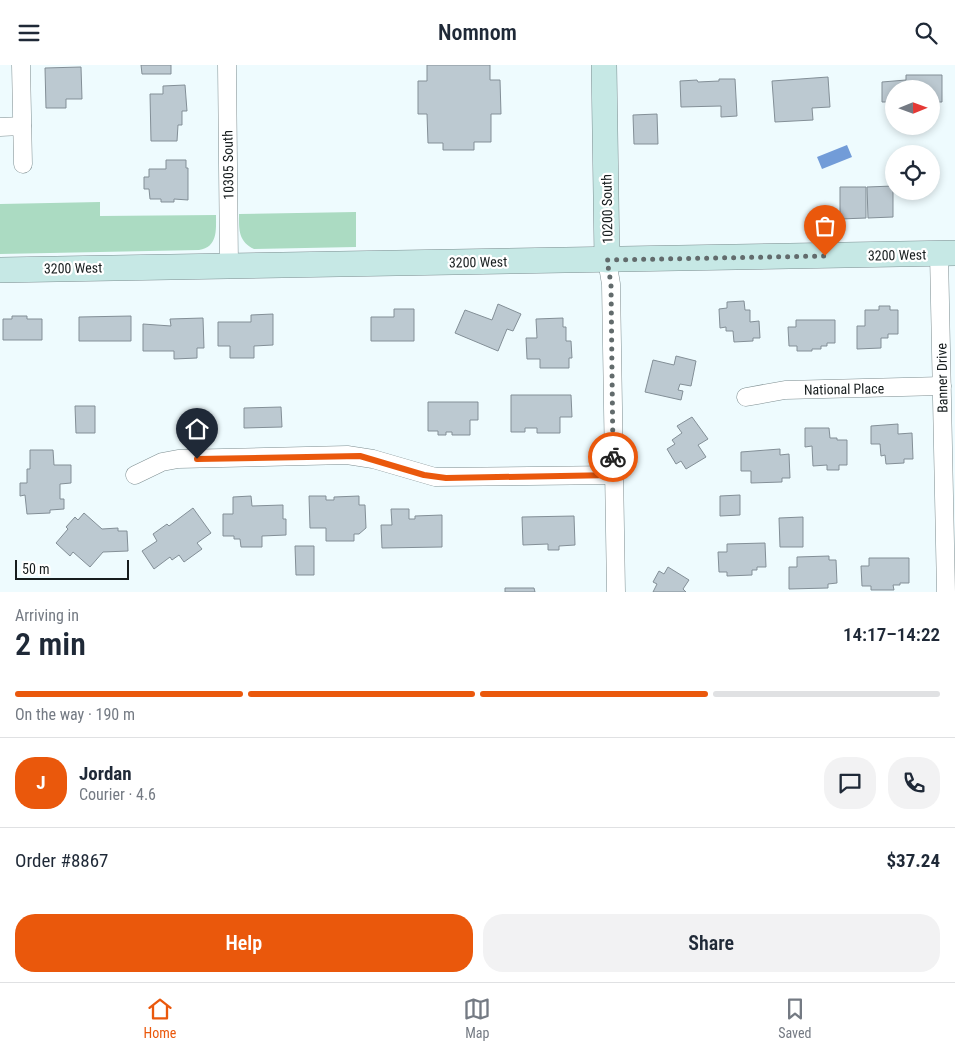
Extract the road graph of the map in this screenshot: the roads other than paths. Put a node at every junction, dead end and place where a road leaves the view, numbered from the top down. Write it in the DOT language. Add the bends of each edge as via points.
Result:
graph roads {
  1 [pos="21,65"];
  2 [pos="227,65"];
  3 [pos="604,65"];
  4 [pos="22,126"];
  5 [pos="0,127"];
  6 [pos="23,164"];
  7 [pos="947,253"];
  8 [pos="607,260"];
  9 [pos="229,265"];
  10 [pos="0,269"];
  11 [pos="942,386"];
  12 [pos="746,397"];
  13 [pos="135,475"];
  14 [pos="614,475"];
  15 [pos="616,592"];
  16 [pos="946,592"];
  1 -- 4 [label="street"];
  2 -- 9 [label="street, 10305 South"];
  3 -- 8 [label="street, 10200 South"];
  4 -- 5 [label="street"];
  4 -- 6 [label="street"];
  7 -- 8 [label="street, 3200 West"];
  7 -- 11 [label="street, Banner Drive"];
  8 -- 9 [label="street, 3200 West"];
  8 -- 14 [label="street, 10200 South" via="611,284"];
  9 -- 10 [label="street, 3200 West"];
  11 -- 12 [label="street, National Place" via="785,390"];
  11 -- 16 [label="street, Banner Drive"];
  13 -- 14 [label="street" via="162,462 178,459 347,455 435,477"];
  14 -- 15 [label="street, 10200 South"];
}
